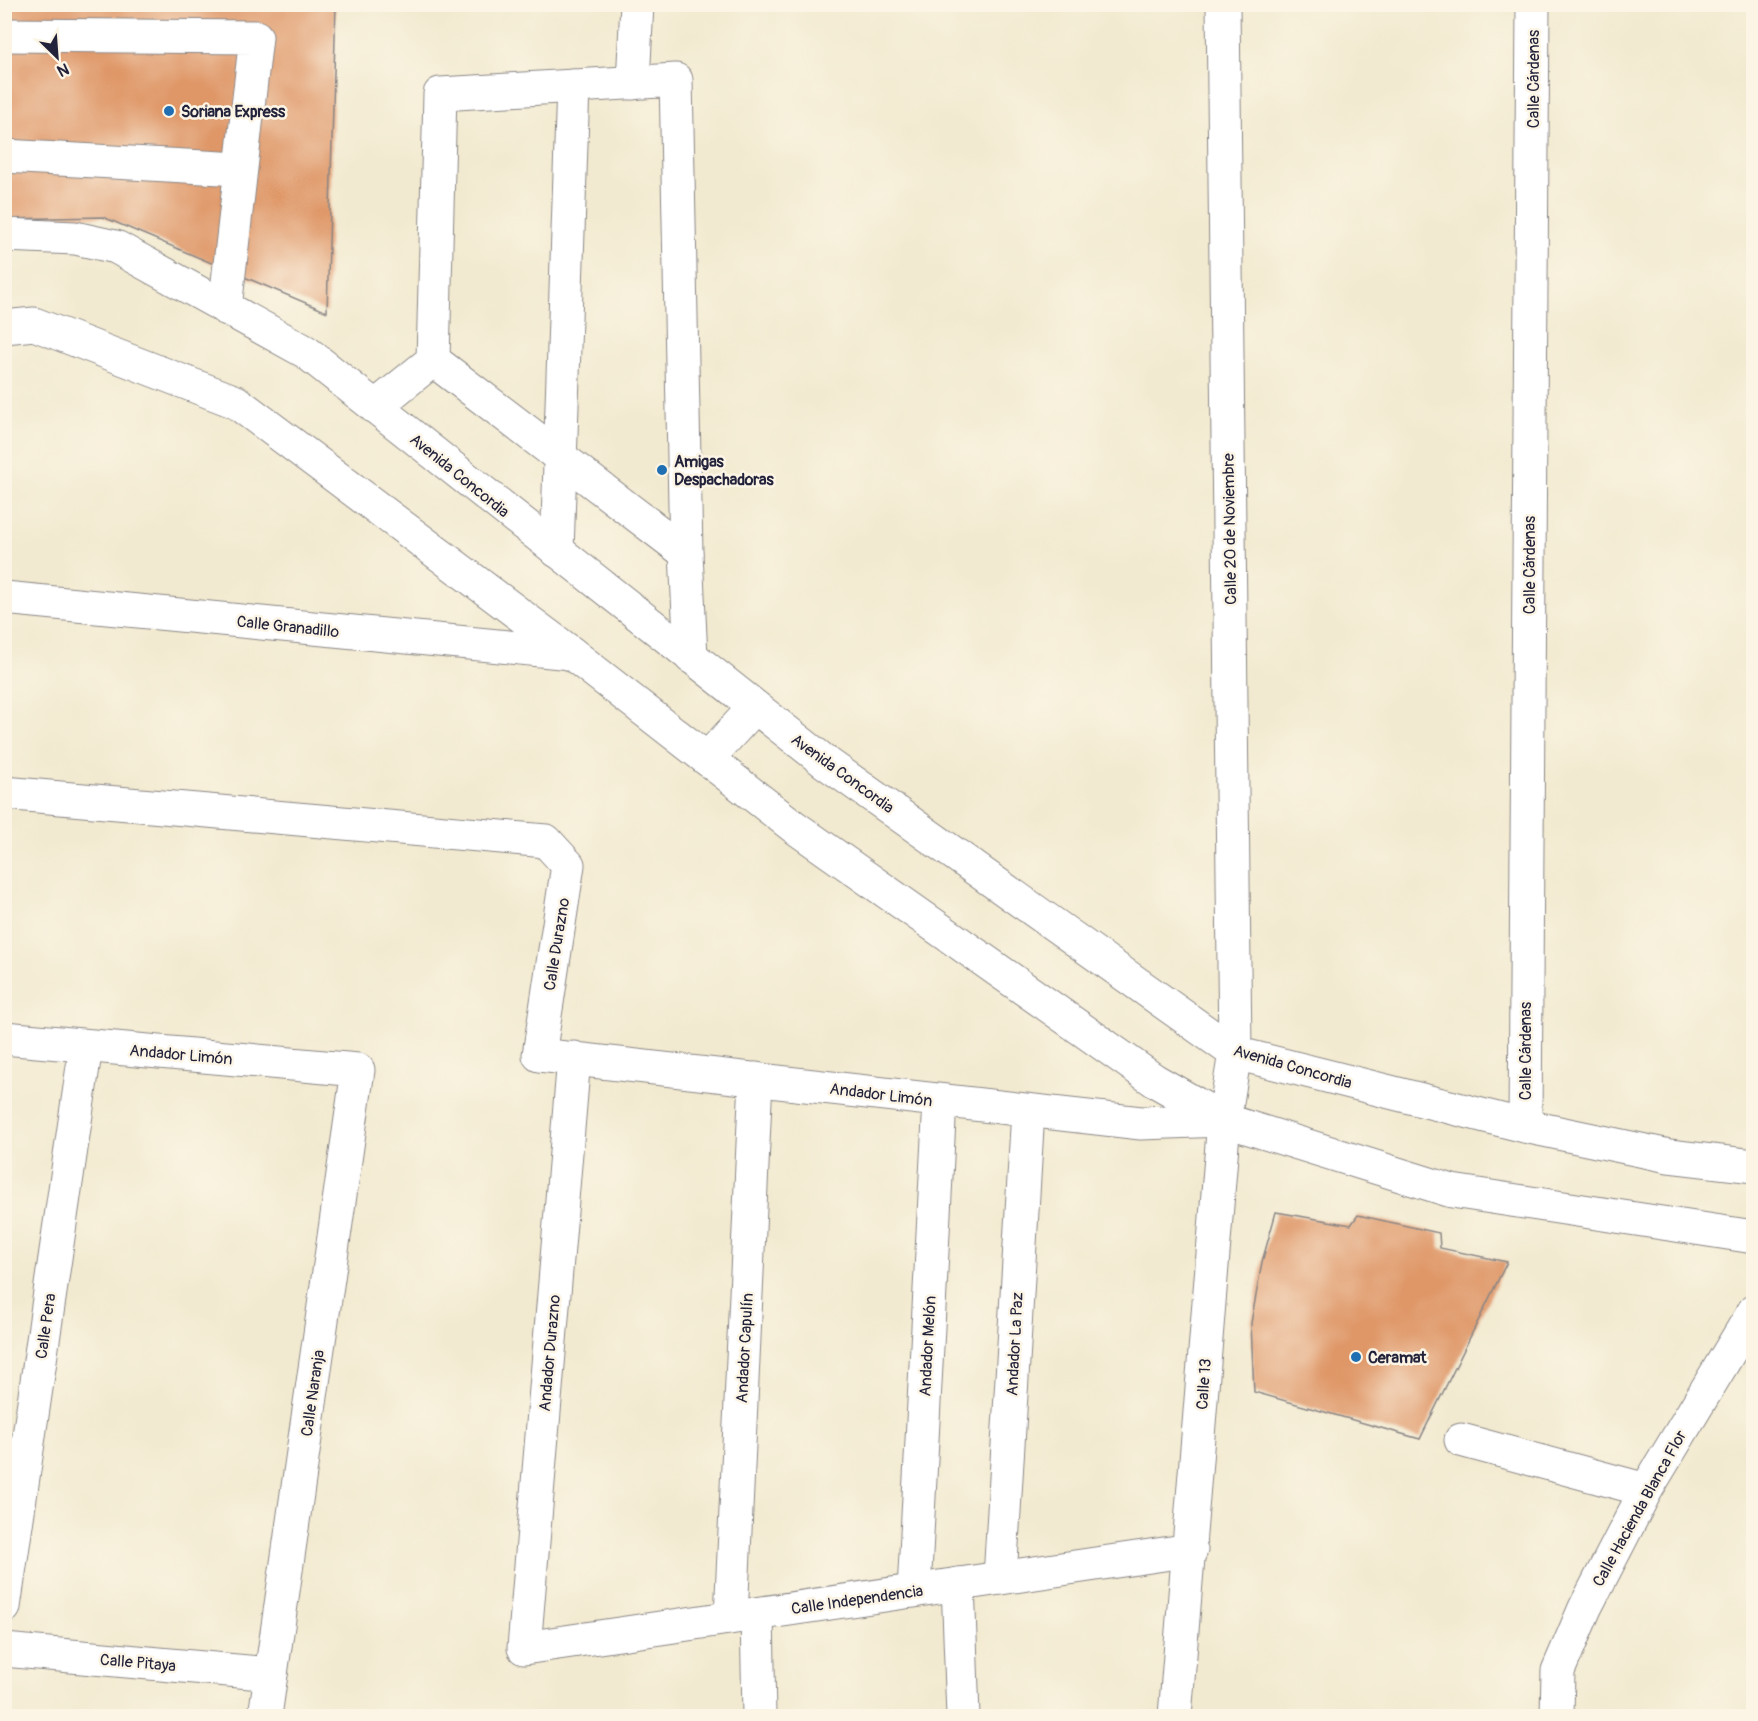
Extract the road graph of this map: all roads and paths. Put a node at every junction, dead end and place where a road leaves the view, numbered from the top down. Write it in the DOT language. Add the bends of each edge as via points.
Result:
graph roads {
  1 [pos="637,4"];
  2 [pos="1223,4"];
  3 [pos="1533,4"];
  4 [pos="4,35"];
  5 [pos="633,83"];
  6 [pos="573,86"];
  7 [pos="4,156"];
  8 [pos="240,169"];
  9 [pos="4,235"];
  10 [pos="225,308"];
  11 [pos="4,327"];
  12 [pos="433,360"];
  13 [pos="375,407"];
  14 [pos="561,455"];
  15 [pos="557,551"];
  16 [pos="686,553"];
  17 [pos="4,598"];
  18 [pos="571,653"];
  19 [pos="691,657"];
  20 [pos="755,707"];
  21 [pos="707,759"];
  22 [pos="4,793"];
  23 [pos="4,1038"];
  24 [pos="86,1046"];
  25 [pos="1234,1053"];
  26 [pos="539,1055"];
  27 [pos="574,1058"];
  28 [pos="358,1070"];
  29 [pos="756,1079"];
  30 [pos="940,1101"];
  31 [pos="1028,1111"];
  32 [pos="1224,1120"];
  33 [pos="1525,1126"];
  34 [pos="1754,1166"];
  35 [pos="1754,1237"];
  36 [pos="1754,1311"];
  37 [pos="1461,1440"];
  38 [pos="1646,1490"];
  39 [pos="1191,1550"];
  40 [pos="1000,1578"];
  41 [pos="958,1584"];
  42 [pos="914,1591"];
  43 [pos="4,1607"];
  44 [pos="744,1616"];
  45 [pos="524,1648"];
  46 [pos="4,1650"];
  47 [pos="271,1674"];
  48 [pos="265,1716"];
  49 [pos="759,1716"];
  50 [pos="963,1716"];
  51 [pos="1175,1716"];
  52 [pos="1557,1716"];
  1 -- 5 [label="street"];
  2 -- 25 [label="street, Calle 20 de Noviembre"];
  3 -- 33 [label="street, Calle Cárdenas"];
  4 -- 8 [label="street" via="256,37"];
  5 -- 6 [label="street"];
  5 -- 16 [label="street" via="676,81"];
  6 -- 12 [label="street" via="440,94"];
  6 -- 14 [label="street"];
  7 -- 8 [label="street"];
  8 -- 10 [label="street"];
  9 -- 10 [label="street, Avenida Concordia" via="75,238 116,247"];
  10 -- 13 [label="street, Avenida Concordia" via="306,352"];
  11 -- 18 [label="street" via="34,324 236,402"];
  12 -- 13 [label="street"];
  12 -- 14 [label="street"];
  13 -- 15 [label="street, Avenida Concordia"];
  14 -- 15 [label="street"];
  14 -- 16 [label="street"];
  15 -- 19 [label="street, Avenida Concordia"];
  16 -- 19 [label="street"];
  17 -- 18 [label="street, Calle Granadillo"];
  18 -- 21 [label="street"];
  19 -- 20 [label="street, Avenida Concordia"];
  20 -- 21 [label="street"];
  20 -- 25 [label="street, Avenida Concordia" via="825,762"];
  21 -- 32 [label="street" via="793,826 1154,1080"];
  22 -- 26 [label="street, Calle Durazno" via="546,841 568,865"];
  23 -- 24 [label="street, Andador Limón"];
  24 -- 28 [label="street, Andador Limón"];
  24 -- 43 [label="street, Calle Pera"];
  25 -- 32 [label="street, Calle 13"];
  25 -- 33 [label="street, Avenida Concordia"];
  26 -- 27 [label="street, Andador Limón"];
  27 -- 29 [label="street, Andador Limón"];
  27 -- 45 [label="street, Andador Durazno"];
  28 -- 47 [label="street, Calle Naranja"];
  29 -- 30 [label="street, Andador Limón"];
  29 -- 44 [label="street, Andador Capulín"];
  30 -- 31 [label="street, Andador Limón"];
  30 -- 42 [label="street, Andador Melón"];
  31 -- 32 [label="street, Andador Limón" via="1142,1123"];
  31 -- 40 [label="street, Andador La Paz"];
  32 -- 35 [label="street" via="1452,1191"];
  32 -- 39 [label="street, Calle 13"];
  33 -- 34 [label="street, Avenida Concordia" via="1669,1156"];
  36 -- 38 [label="street, Calle Hacienda Blanca Flor"];
  37 -- 38 [label="street"];
  38 -- 52 [label="street, Calle Hacienda Blanca Flor" via="1558,1671"];
  39 -- 40 [label="street, Calle Independencia"];
  39 -- 51 [label="street, Calle 13"];
  40 -- 41 [label="street, Calle Independencia"];
  41 -- 42 [label="street, Calle Independencia"];
  41 -- 50 [label="street"];
  42 -- 44 [label="street, Calle Independencia"];
  44 -- 45 [label="street, Calle Independencia"];
  44 -- 49 [label="street, Andador Capulín"];
  46 -- 47 [label="street, Calle Pitaya"];
  47 -- 48 [label="street, Calle Naranja"];
}
